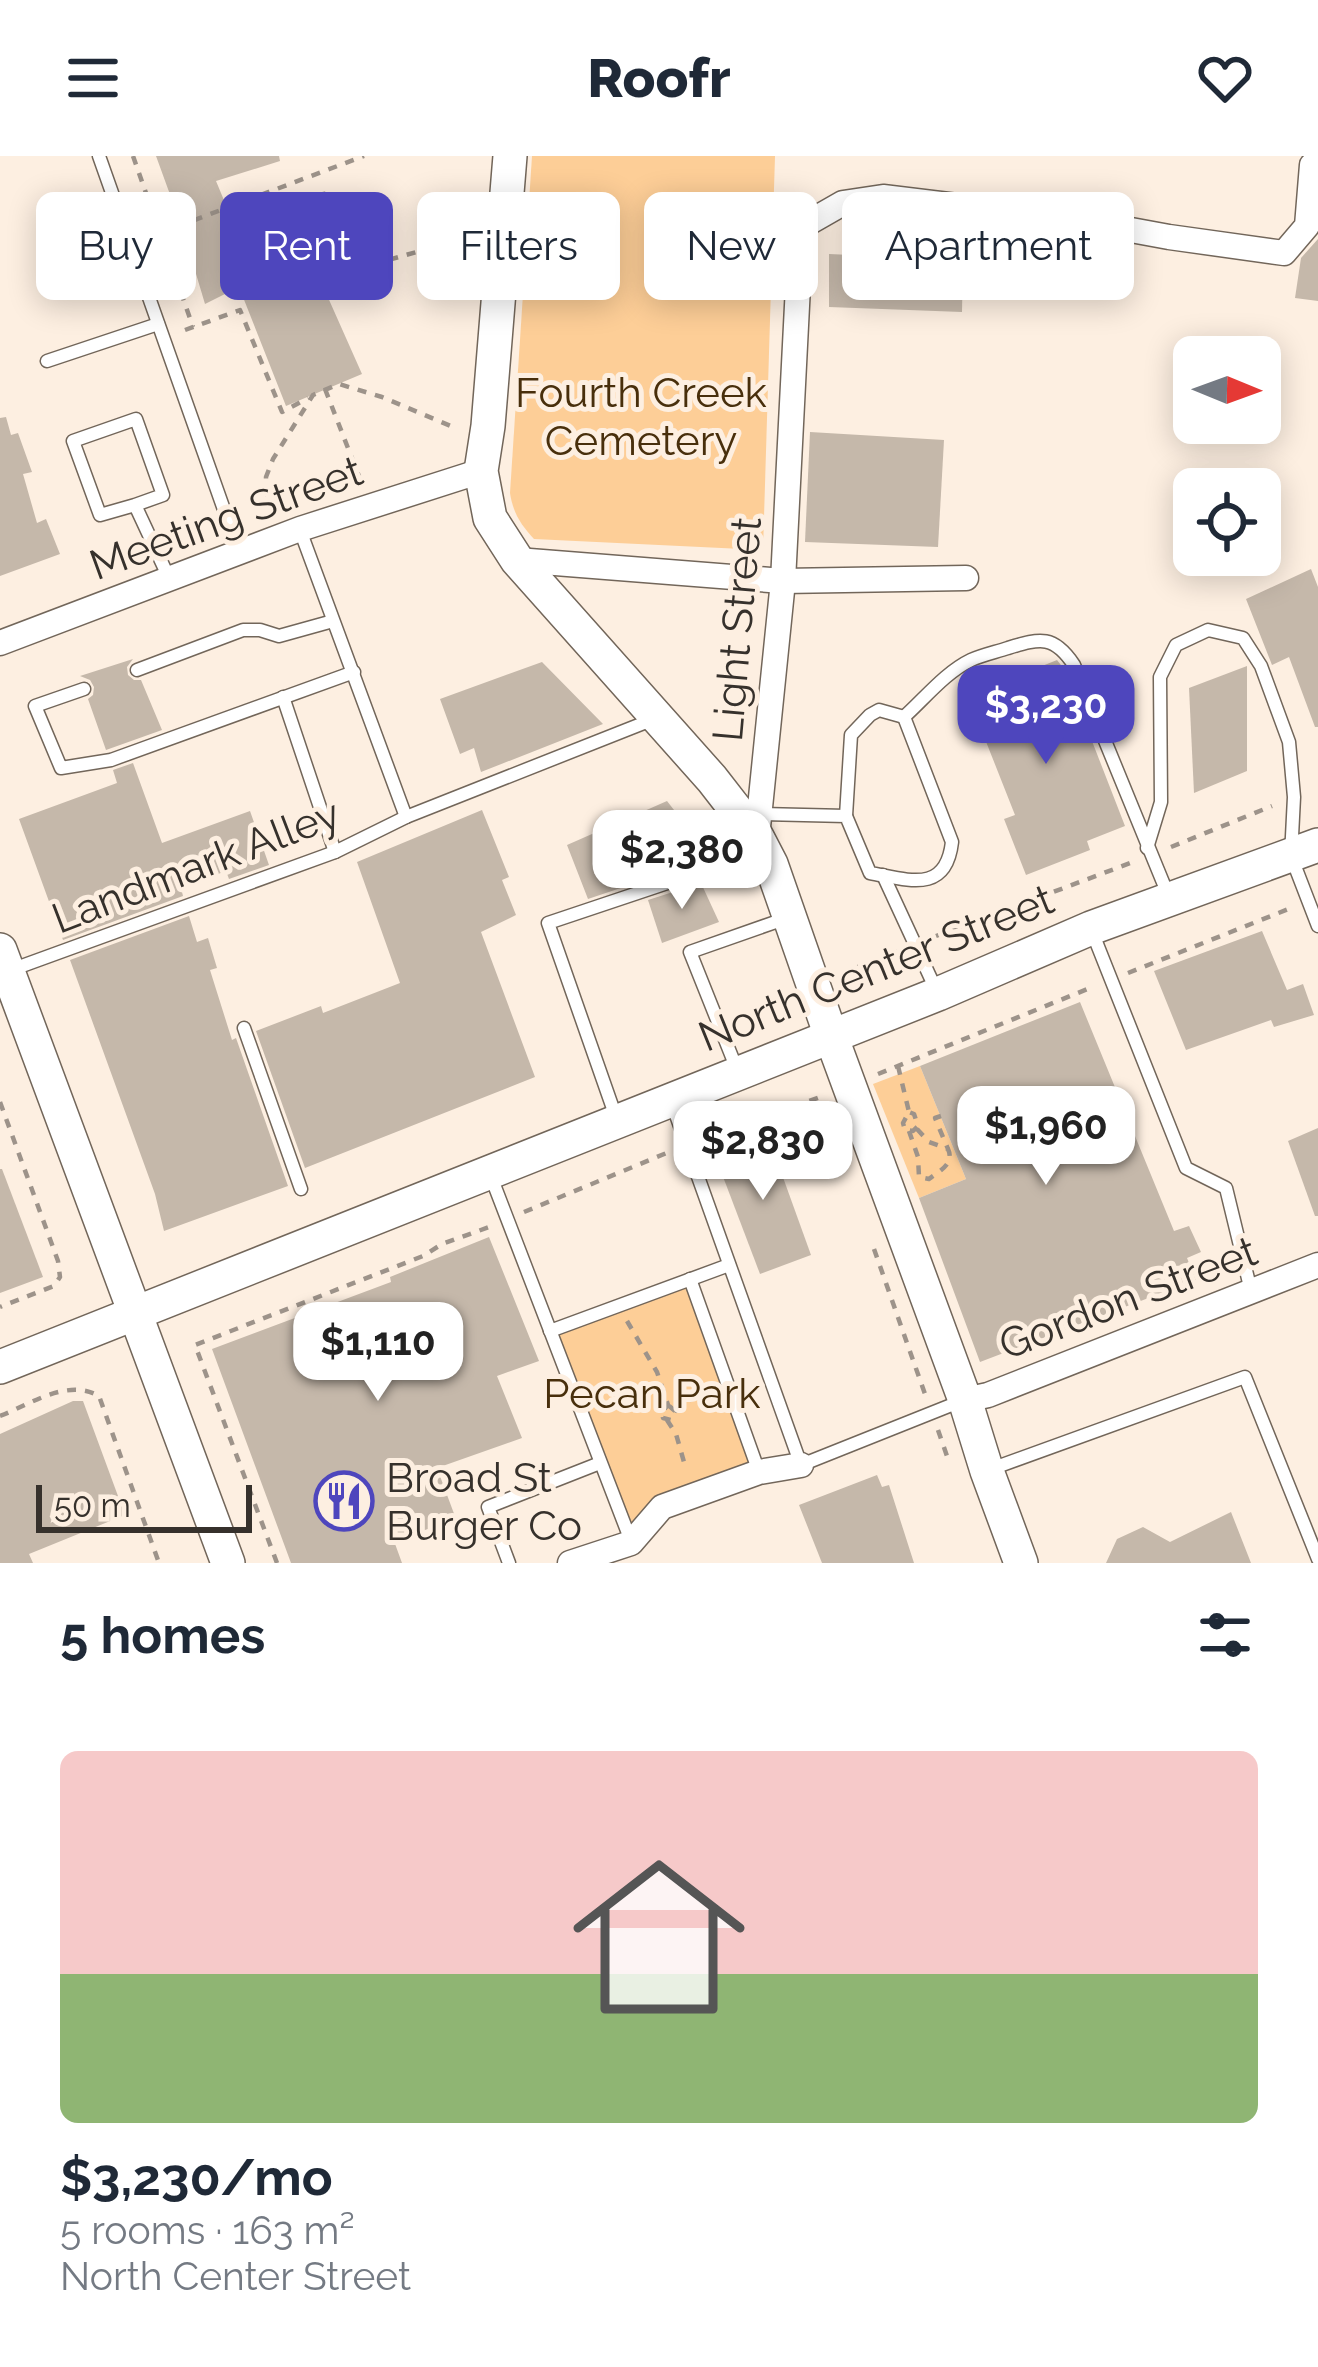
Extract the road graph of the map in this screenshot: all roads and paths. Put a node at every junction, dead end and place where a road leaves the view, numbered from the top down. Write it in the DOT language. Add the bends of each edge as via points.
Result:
graph roads {
  1 [pos="99,156"];
  2 [pos="134,156"];
  3 [pos="364,156"];
  4 [pos="510,156"];
  5 [pos="1312,164"];
  6 [pos="146,192"];
  7 [pos="196,219"];
  8 [pos="184,300"];
  9 [pos="193,327"];
  10 [pos="160,331"];
  11 [pos="47,361"];
  12 [pos="326,389"];
  13 [pos="313,395"];
  14 [pos="483,456"];
  15 [pos="135,505"];
  16 [pos="370,506"];
  17 [pos="291,532"];
  18 [pos="239,552"];
  19 [pos="517,560"];
  20 [pos="170,578"];
  21 [pos="966,578"];
  22 [pos="783,581"];
  23 [pos="333,621"];
  24 [pos="0,643"];
  25 [pos="137,670"];
  26 [pos="354,672"];
  27 [pos="84,689"];
  28 [pos="283,697"];
  29 [pos="904,717"];
  30 [pos="655,718"];
  31 [pos="1294,797"];
  32 [pos="846,816"];
  33 [pos="406,817"];
  34 [pos="760,834"];
  35 [pos="1305,850"];
  36 [pos="335,852"];
  37 [pos="1149,852"];
  38 [pos="883,875"];
  39 [pos="1169,899"];
  40 [pos="790,917"];
  41 [pos="1318,926"];
  42 [pos="1091,928"];
  43 [pos="914,944"];
  44 [pos="4,961"];
  45 [pos="836,977"];
  46 [pos="938,994"];
  47 [pos="244,1028"];
  48 [pos="831,1036"];
  49 [pos="898,1066"];
  50 [pos="738,1073"];
  51 [pos="819,1096"];
  52 [pos="670,1100"];
  53 [pos="0,1102"];
  54 [pos="909,1112"];
  55 [pos="941,1116"];
  56 [pos="617,1121"];
  57 [pos="913,1130"];
  58 [pos="686,1144"];
  59 [pos="948,1149"];
  60 [pos="489,1173"];
  61 [pos="302,1189"];
  62 [pos="507,1219"];
  63 [pos="872,1244"];
  64 [pos="729,1265"];
  65 [pos="1318,1265"];
  66 [pos="690,1280"];
  67 [pos="1251,1291"];
  68 [pos="619,1306"];
  69 [pos="0,1307"];
  70 [pos="136,1314"];
  71 [pos="550,1331"];
  72 [pos="0,1367"];
  73 [pos="715,1381"];
  74 [pos="965,1400"];
  75 [pos="668,1405"];
  76 [pos="675,1411"];
  77 [pos="932,1414"];
  78 [pos="0,1416"];
  79 [pos="667,1420"];
  80 [pos="950,1462"];
  81 [pos="600,1463"];
  82 [pos="801,1465"];
  83 [pos="987,1471"];
  84 [pos="759,1472"];
  85 [pos="674,1503"];
  86 [pos="631,1543"];
  87 [pos="1318,1559"];
  88 [pos="158,1563"];
  89 [pos="228,1563"];
  90 [pos="277,1563"];
  91 [pos="509,1563"];
  92 [pos="570,1563"];
  93 [pos="1021,1563"];
  1 -- 10 [label="lane"];
  2 -- 6 [label="path"];
  3 -- 7 [label="path"];
  4 -- 14 [label="main road"];
  5 -- 22 [label="street, Light Street" via="1306,226 1284,254 883,197 843,203 801,227"];
  8 -- 9 [label="path"];
  9 -- 10 [label="path"];
  9 -- 13 [label="path" via="240,310 282,412"];
  10 -- 11 [label="lane"];
  10 -- 18 [label="lane"];
  12 -- 13 [label="path"];
  12 -- 14 [label="path" via="339,384 382,397"];
  12 -- 16 [label="path"];
  13 -- 17 [label="path" via="266,477 266,492"];
  14 -- 16 [label="street, Meeting Street"];
  14 -- 19 [label="main road" via="490,518"];
  15 -- 15 [label="lane" via="163,495 136,419 73,441 100,514"];
  15 -- 20 [label="lane"];
  16 -- 17 [label="street, Meeting Street"];
  17 -- 18 [label="street, Meeting Street"];
  17 -- 23 [label="lane, Landmark Alley"];
  18 -- 20 [label="street, Meeting Street"];
  19 -- 22 [label="street"];
  19 -- 30 [label="main road"];
  20 -- 24 [label="street, Meeting Street"];
  21 -- 22 [label="street"];
  22 -- 34 [label="street, Light Street"];
  23 -- 25 [label="lane" via="279,636 243,630"];
  23 -- 26 [label="lane, Landmark Alley"];
  26 -- 28 [label="lane"];
  26 -- 33 [label="lane, Landmark Alley"];
  27 -- 28 [label="lane" via="35,706 62,768 111,760"];
  28 -- 36 [label="lane"];
  29 -- 32 [label="lane" via="879,710 850,735"];
  29 -- 37 [label="lane" via="970,660 1032,640 1061,646"];
  29 -- 38 [label="lane" via="952,842 950,862 916,881"];
  30 -- 33 [label="lane, Landmark Alley"];
  30 -- 34 [label="main road"];
  31 -- 35 [label="lane"];
  31 -- 37 [label="path"];
  31 -- 37 [label="lane" via="1289,742 1261,666 1243,638 1208,629 1176,644 1160,677 1161,802"];
  32 -- 34 [label="lane"];
  32 -- 38 [label="lane" via="870,873"];
  33 -- 36 [label="lane, Landmark Alley"];
  34 -- 40 [label="main road"];
  34 -- 56 [label="lane" via="548,923"];
  35 -- 39 [label="main road, North Center Street"];
  35 -- 41 [label="lane"];
  36 -- 44 [label="lane, Landmark Alley"];
  37 -- 39 [label="lane"];
  37 -- 43 [label="path"];
  38 -- 43 [label="lane"];
  39 -- 42 [label="main road, North Center Street"];
  40 -- 48 [label="main road"];
  40 -- 50 [label="lane" via="690,952"];
  42 -- 46 [label="main road, North Center Street"];
  42 -- 67 [label="lane" via="1186,1168 1226,1188"];
  43 -- 45 [label="path"];
  43 -- 46 [label="lane"];
  44 -- 70 [label="main road"];
  46 -- 48 [label="main road, North Center Street"];
  47 -- 61 [label="lane"];
  48 -- 50 [label="main road, North Center Street"];
  48 -- 74 [label="main road"];
  49 -- 54 [label="path"];
  50 -- 52 [label="main road, North Center Street"];
  51 -- 58 [label="path"];
  52 -- 56 [label="main road, North Center Street"];
  52 -- 58 [label="lane"];
  53 -- 69 [label="path" via="60,1277"];
  54 -- 57 [label="path" via="919,1126"];
  54 -- 57 [label="path" via="905,1130"];
  55 -- 59 [label="path" via="935,1118"];
  56 -- 60 [label="main road, North Center Street"];
  57 -- 59 [label="path"];
  57 -- 59 [label="path" via="919,1177 944,1168"];
  58 -- 62 [label="path"];
  58 -- 64 [label="lane"];
  60 -- 62 [label="lane"];
  60 -- 70 [label="main road, North Center Street"];
  62 -- 71 [label="lane"];
  62 -- 90 [label="path" via="195,1345"];
  63 -- 77 [label="path"];
  64 -- 66 [label="lane"];
  64 -- 82 [label="lane"];
  65 -- 67 [label="street, Gordon Street"];
  66 -- 68 [label="lane"];
  66 -- 84 [label="lane"];
  67 -- 74 [label="street, Gordon Street"];
  68 -- 71 [label="lane"];
  68 -- 75 [label="path"];
  70 -- 72 [label="main road, North Center Street"];
  70 -- 89 [label="main road"];
  71 -- 81 [label="lane"];
  73 -- 76 [label="path"];
  74 -- 77 [label="lane"];
  74 -- 83 [label="main road"];
  75 -- 76 [label="path"];
  75 -- 79 [label="path"];
  76 -- 79 [label="path"];
  77 -- 80 [label="path"];
  77 -- 82 [label="lane"];
  78 -- 88 [label="path" via="68,1388 99,1396"];
  79 -- 85 [label="path" via="688,1484"];
  81 -- 86 [label="lane"];
  81 -- 91 [label="lane" via="488,1507"];
  82 -- 84 [label="street"];
  83 -- 87 [label="lane" via="1245,1377"];
  83 -- 93 [label="main road"];
  84 -- 85 [label="street"];
  85 -- 86 [label="street"];
  86 -- 92 [label="street"];
}
